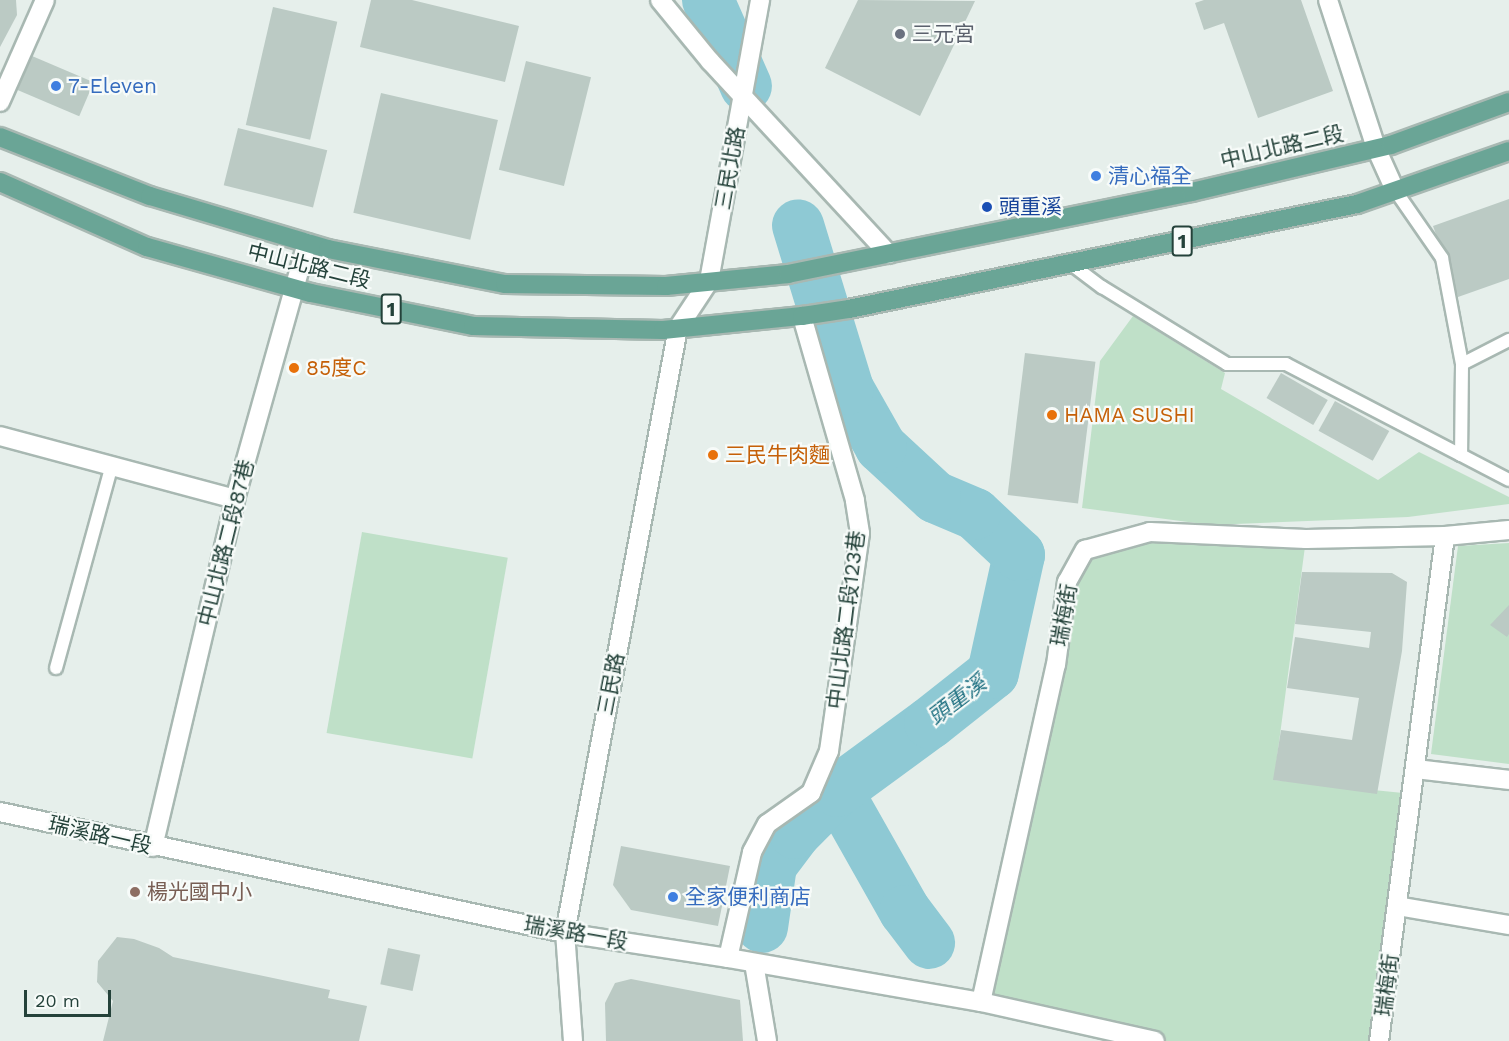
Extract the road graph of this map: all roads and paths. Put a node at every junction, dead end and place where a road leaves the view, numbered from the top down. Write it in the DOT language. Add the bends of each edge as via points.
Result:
graph roads {
  1 [pos="45,0"];
  2 [pos="660,0"];
  3 [pos="760,0"];
  4 [pos="1328,0"];
  5 [pos="743,97"];
  6 [pos="0,102"];
  7 [pos="1509,102"];
  8 [pos="0,137"];
  9 [pos="1376,148"];
  10 [pos="1509,151"];
  11 [pos="0,182"];
  12 [pos="1395,190"];
  13 [pos="307,243"];
  14 [pos="888,254"];
  15 [pos="1071,264"];
  16 [pos="710,282"];
  17 [pos="295,289"];
  18 [pos="802,316"];
  19 [pos="678,328"];
  20 [pos="1509,340"];
  21 [pos="1462,364"];
  22 [pos="0,436"];
  23 [pos="1461,454"];
  24 [pos="111,468"];
  25 [pos="1509,480"];
  26 [pos="235,499"];
  27 [pos="1509,530"];
  28 [pos="1445,536"];
  29 [pos="56,668"];
  30 [pos="1416,769"];
  31 [pos="1509,780"];
  32 [pos="0,812"];
  33 [pos="153,847"];
  34 [pos="1397,906"];
  35 [pos="1509,926"];
  36 [pos="565,933"];
  37 [pos="728,958"];
  38 [pos="754,963"];
  39 [pos="981,1002"];
  40 [pos="573,1041"];
  41 [pos="767,1041"];
  42 [pos="1155,1041"];
  43 [pos="1379,1041"];
  1 -- 6 [label="street"];
  2 -- 5 [label="street"];
  3 -- 5 [label="street, 三民北路"];
  4 -- 9 [label="street"];
  5 -- 14 [label="street"];
  5 -- 16 [label="street, 三民北路"];
  7 -- 9 [label="main road, 中山北路二段 / 1"];
  8 -- 13 [label="main road, 中山北路二段 / 1" via="150,196"];
  9 -- 12 [label="street"];
  9 -- 14 [label="main road, 中山北路二段 / 1" via="1192,192"];
  10 -- 12 [label="main road, 1"];
  11 -- 17 [label="main road, 中山北路二段 / 1" via="147,247"];
  12 -- 15 [label="main road, 1" via="1357,204"];
  12 -- 21 [label="lane" via="1442,258"];
  13 -- 16 [label="main road, 中山北路二段 / 1" via="505,284 666,286"];
  13 -- 17 [label="street, 中山北路二段87巷"];
  14 -- 16 [label="main road, 中山北路二段 / 1" via="788,274"];
  15 -- 18 [label="main road, 1"];
  15 -- 23 [label="lane" via="1227,364 1286,364"];
  16 -- 19 [label="street, 三民北路"];
  17 -- 19 [label="main road, 中山北路二段 / 1" via="473,326"];
  17 -- 26 [label="street, 中山北路二段87巷"];
  18 -- 19 [label="main road, 中山北路二段 / 1"];
  18 -- 37 [label="street, 中山北路二段123巷" via="855,500 860,533 829,751 811,793 767,824 752,852"];
  19 -- 36 [label="street, 三民路"];
  20 -- 21 [label="lane"];
  21 -- 23 [label="lane"];
  22 -- 24 [label="street"];
  23 -- 25 [label="lane"];
  24 -- 26 [label="street"];
  24 -- 29 [label="lane"];
  26 -- 33 [label="street, 中山北路二段87巷"];
  27 -- 28 [label="street, 瑞梅街"];
  28 -- 30 [label="street, 瑞梅街"];
  28 -- 39 [label="street, 瑞梅街" via="1306,539 1150,532 1085,550 1068,582 1056,664"];
  30 -- 31 [label="street"];
  30 -- 34 [label="street, 瑞梅街"];
  32 -- 33 [label="street, 瑞溪路一段"];
  33 -- 36 [label="street, 瑞溪路一段"];
  34 -- 35 [label="street"];
  34 -- 43 [label="street, 瑞梅街"];
  36 -- 37 [label="street, 瑞溪路一段"];
  36 -- 40 [label="street, 三民路"];
  37 -- 38 [label="street, 瑞溪路一段"];
  38 -- 39 [label="street, 瑞溪路一段"];
  38 -- 41 [label="street"];
  39 -- 42 [label="street, 瑞溪路一段"];
}
